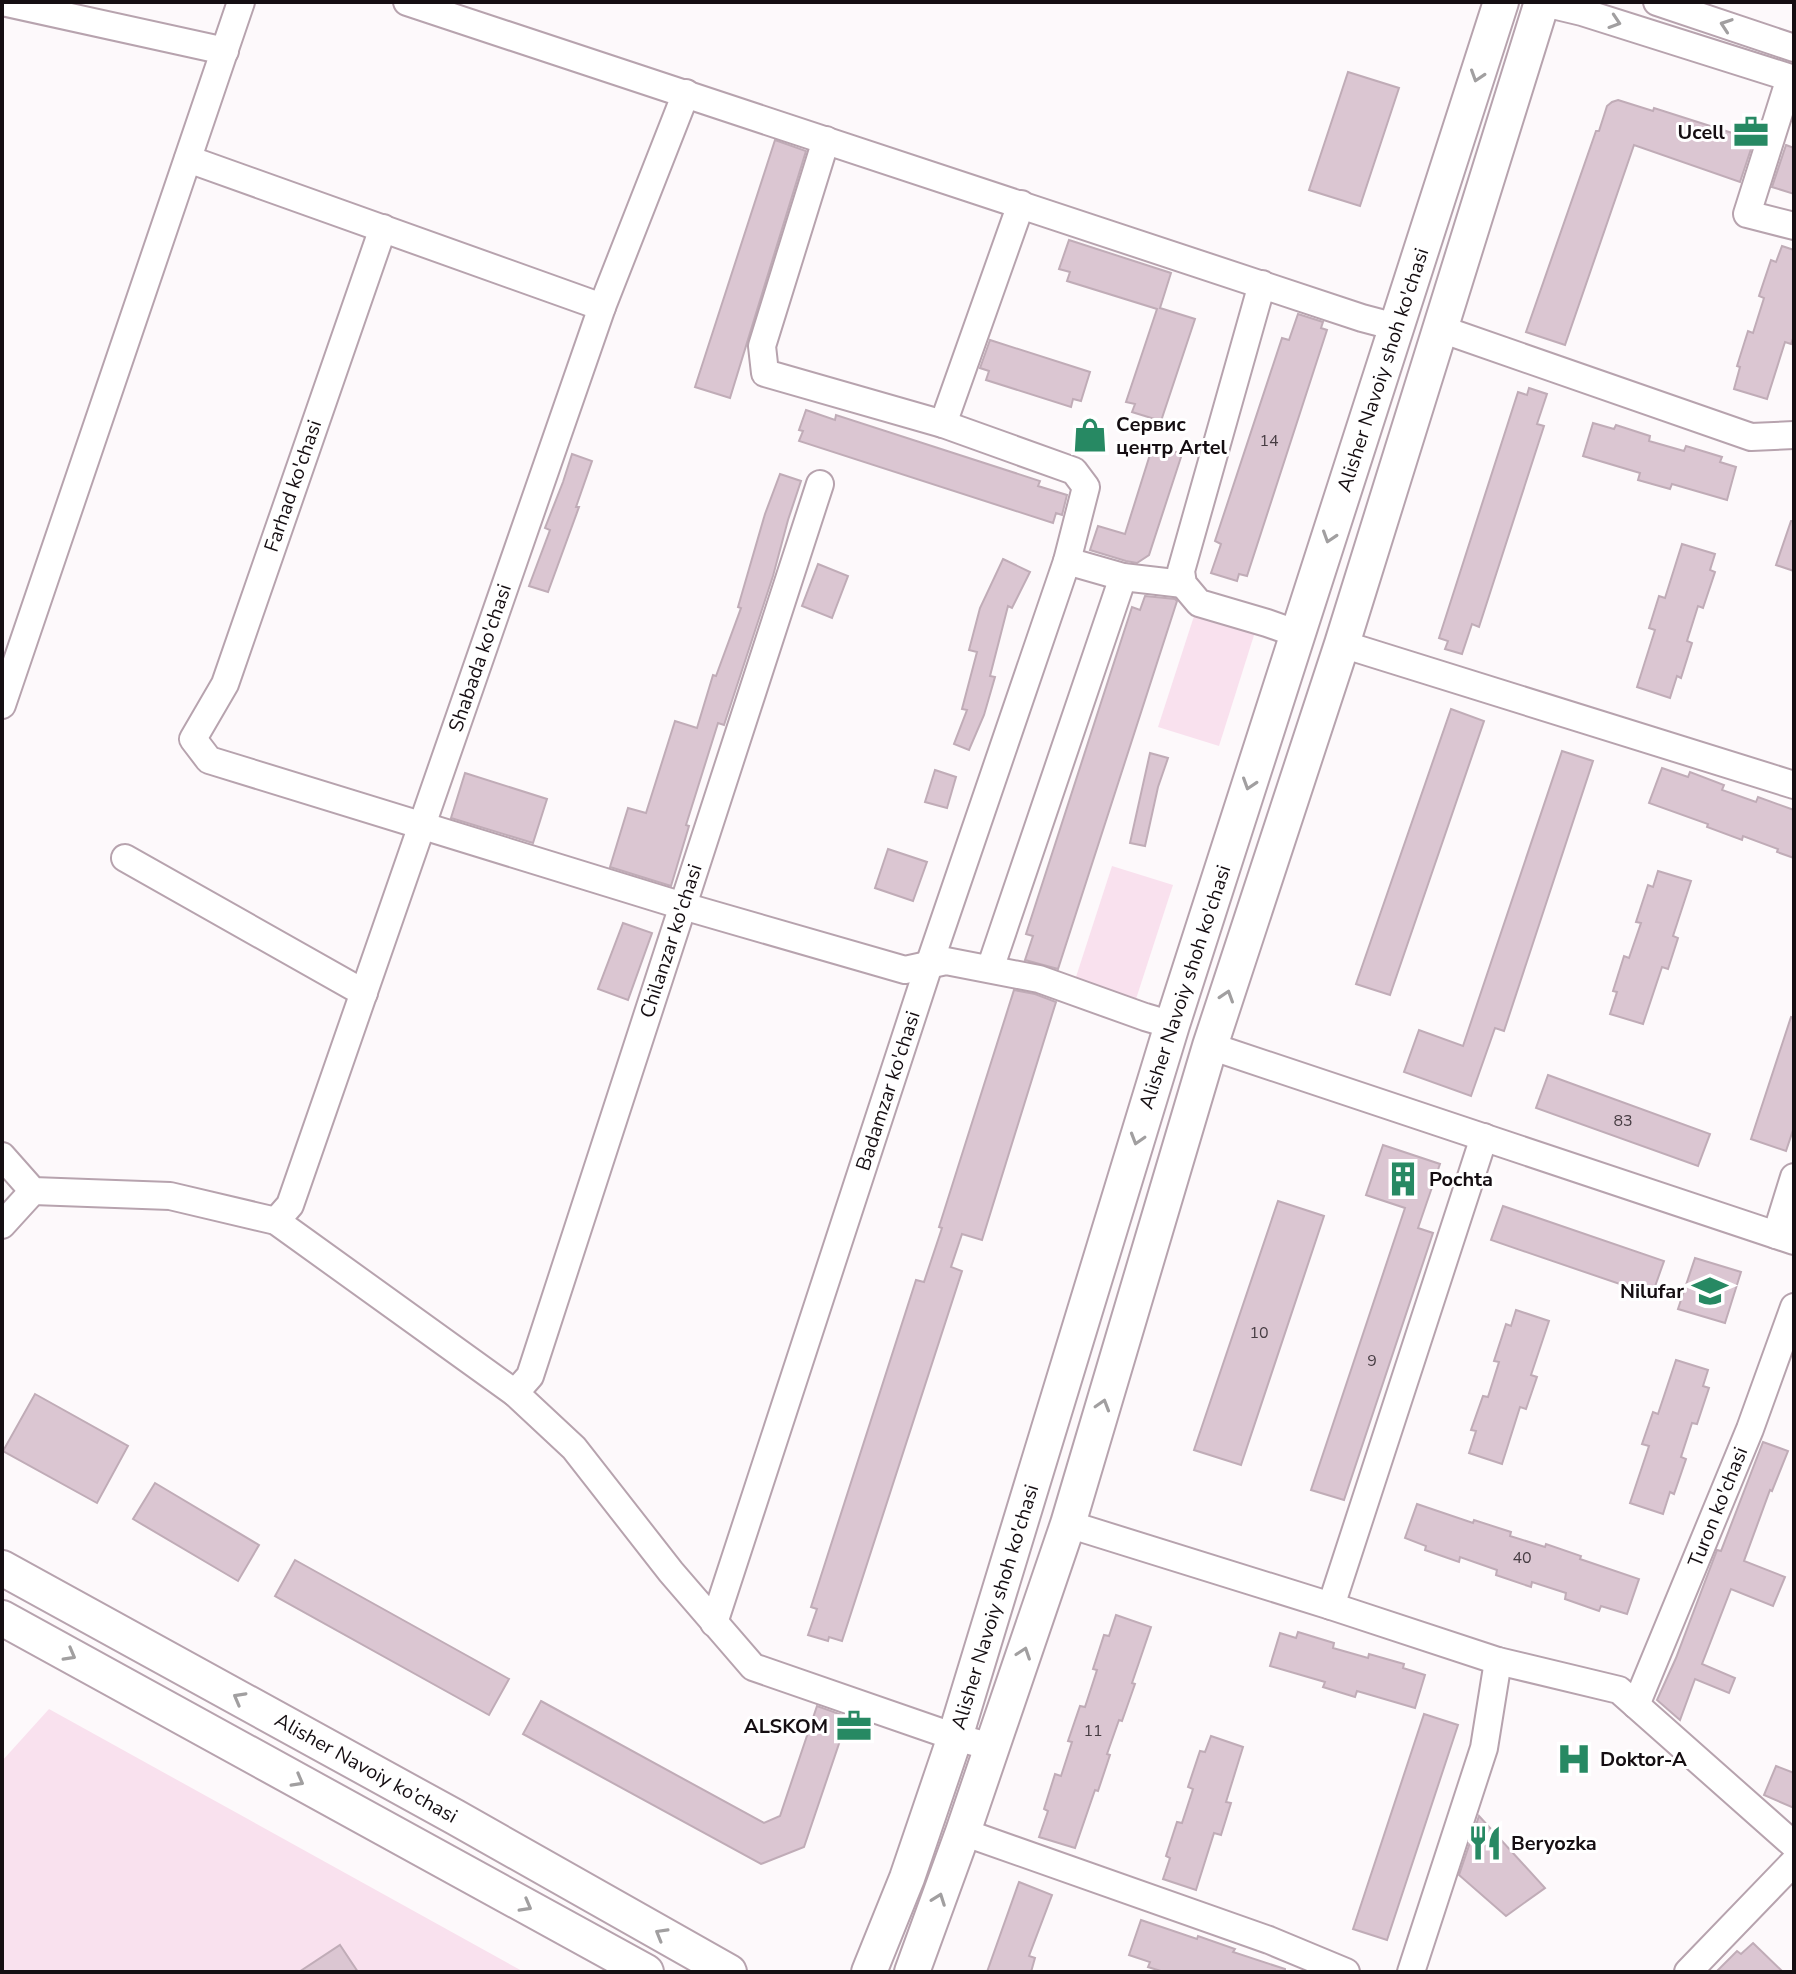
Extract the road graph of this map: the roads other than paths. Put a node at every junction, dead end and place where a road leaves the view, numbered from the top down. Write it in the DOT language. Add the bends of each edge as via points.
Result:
graph roads {
  1 [pos="2,2"];
  2 [pos="241,2"];
  3 [pos="407,2"];
  4 [pos="1501,2"];
  5 [pos="1541,2"];
  6 [pos="1657,2"];
  7 [pos="1794,48"];
  8 [pos="225,51"];
  9 [pos="1792,78"];
  10 [pos="686,93"];
  11 [pos="826,140"];
  12 [pos="188,159"];
  13 [pos="1021,204"];
  14 [pos="1794,226"];
  15 [pos="383,228"];
  16 [pos="1262,284"];
  17 [pos="602,307"];
  18 [pos="1396,327"];
  19 [pos="1441,329"];
  20 [pos="943,424"];
  21 [pos="1794,435"];
  22 [pos="820,484"];
  23 [pos="1067,561"];
  24 [pos="1123,577"];
  25 [pos="1183,584"];
  26 [pos="1298,634"];
  27 [pos="1342,644"];
  28 [pos="2,705"];
  29 [pos="1794,785"];
  30 [pos="422,826"];
  31 [pos="125,858"];
  32 [pos="683,906"];
  33 [pos="929,965"];
  34 [pos="990,969"];
  35 [pos="364,993"];
  36 [pos="1172,1025"];
  37 [pos="1210,1046"];
  38 [pos="1484,1137"];
  39 [pos="2,1156"];
  40 [pos="1794,1177"];
  41 [pos="33,1191"];
  42 [pos="276,1221"];
  43 [pos="2,1225"];
  44 [pos="1785,1238"];
  45 [pos="1793,1311"];
  46 [pos="515,1393"];
  47 [pos="1068,1524"];
  48 [pos="15,1575"];
  49 [pos="1331,1606"];
  50 [pos="5,1620"];
  51 [pos="714,1623"];
  52 [pos="1498,1661"];
  53 [pos="1636,1705"];
  54 [pos="955,1737"];
  55 [pos="992,1747"];
  56 [pos="455,1817"];
  57 [pos="963,1832"];
  58 [pos="1794,1845"];
  59 [pos="435,1856"];
  60 [pos="1794,1862"];
  61 [pos="646,1972"];
  62 [pos="729,1972"];
  63 [pos="869,1972"];
  64 [pos="912,1972"];
  65 [pos="1346,1972"];
  66 [pos="1411,1972"];
  67 [pos="1688,1972"];
  1 -- 8 [label="street"];
  2 -- 8 [label="street"];
  3 -- 10 [label="street"];
  4 -- 18 [label="main road, Alisher Navoiy shoh ko'chasi, one-way"];
  5 -- 9 [label="street, one-way"];
  5 -- 19 [label="main road, Alisher Navoiy shoh ko'chasi"];
  7 -- 6 [label="street, one-way"];
  8 -- 12 [label="street"];
  9 -- 14 [label="street" via="1747,214"];
  10 -- 11 [label="street"];
  10 -- 17 [label="street, Shabada ko'chasi"];
  11 -- 13 [label="street"];
  11 -- 20 [label="street" via="762,346 765,373"];
  12 -- 15 [label="street"];
  12 -- 28 [label="street"];
  13 -- 16 [label="street"];
  13 -- 20 [label="street"];
  15 -- 17 [label="street"];
  15 -- 30 [label="street, Farhad ko'chasi" via="225,684 193,739 209,760"];
  16 -- 18 [label="street"];
  16 -- 25 [label="street" via="1181,571"];
  17 -- 30 [label="street, Shabada ko'chasi"];
  18 -- 26 [label="main road, Alisher Navoiy shoh ko'chasi, one-way"];
  19 -- 21 [label="street" via="1751,437"];
  19 -- 27 [label="main road, Alisher Navoiy shoh ko'chasi"];
  20 -- 23 [label="street, Badamzar ko'chasi" via="1074,471 1086,487"];
  22 -- 32 [label="street, Chilanzar ko'chasi"];
  23 -- 24 [label="street"];
  23 -- 33 [label="street, Badamzar ko'chasi"];
  24 -- 25 [label="street"];
  24 -- 34 [label="street"];
  25 -- 26 [label="street" via="1199,603"];
  26 -- 36 [label="main road, Alisher Navoiy shoh ko'chasi, one-way"];
  27 -- 29 [label="street"];
  37 -- 27 [label="main road, Alisher Navoiy shoh ko'chasi, one-way"];
  30 -- 32 [label="street"];
  30 -- 35 [label="street, Shabada ko'chasi"];
  31 -- 35 [label="street"];
  32 -- 33 [label="street" via="905,970"];
  32 -- 46 [label="street, Chilanzar ko'chasi" via="530,1376"];
  33 -- 34 [label="street" via="946,961"];
  33 -- 51 [label="street, Badamzar ko'chasi"];
  34 -- 36 [label="street" via="1039,979"];
  35 -- 42 [label="street, Shabada ko'chasi" via="290,1205"];
  36 -- 54 [label="main road, Alisher Navoiy shoh ko'chasi, one-way"];
  37 -- 38 [label="street"];
  47 -- 37 [label="main road, Alisher Navoiy shoh ko'chasi, one-way"];
  38 -- 44 [label="street"];
  38 -- 49 [label="street"];
  39 -- 41 [label="street"];
  40 -- 44 [label="street"];
  41 -- 42 [label="street" via="170,1196"];
  41 -- 43 [label="street"];
  42 -- 46 [label="street"];
  45 -- 53 [label="street, Turon ko'chasi"];
  46 -- 51 [label="street" via="574,1448"];
  47 -- 49 [label="street"];
  55 -- 47 [label="main road, Alisher Navoiy shoh ko'chasi, one-way"];
  48 -- 50 [label="main road"];
  56 -- 48 [label="main road, Alisher Navoiy ko’chasi, one-way"];
  49 -- 52 [label="street"];
  50 -- 59 [label="main road, one-way"];
  51 -- 54 [label="street" via="753,1667"];
  52 -- 53 [label="street" via="1619,1690"];
  52 -- 66 [label="street" via="1484,1748"];
  53 -- 58 [label="street"];
  54 -- 55 [label="street"];
  54 -- 63 [label="main road, Alisher Navoiy shoh ko'chasi"];
  55 -- 57 [label="main road, Alisher Navoiy shoh ko'chasi"];
  56 -- 59 [label="main road"];
  62 -- 56 [label="main road, Alisher Navoiy ko’chasi, one-way"];
  64 -- 57 [label="main road, Alisher Navoiy shoh ko'chasi, one-way"];
  57 -- 65 [label="street"];
  59 -- 61 [label="main road, one-way"];
  60 -- 67 [label="street"];
}
